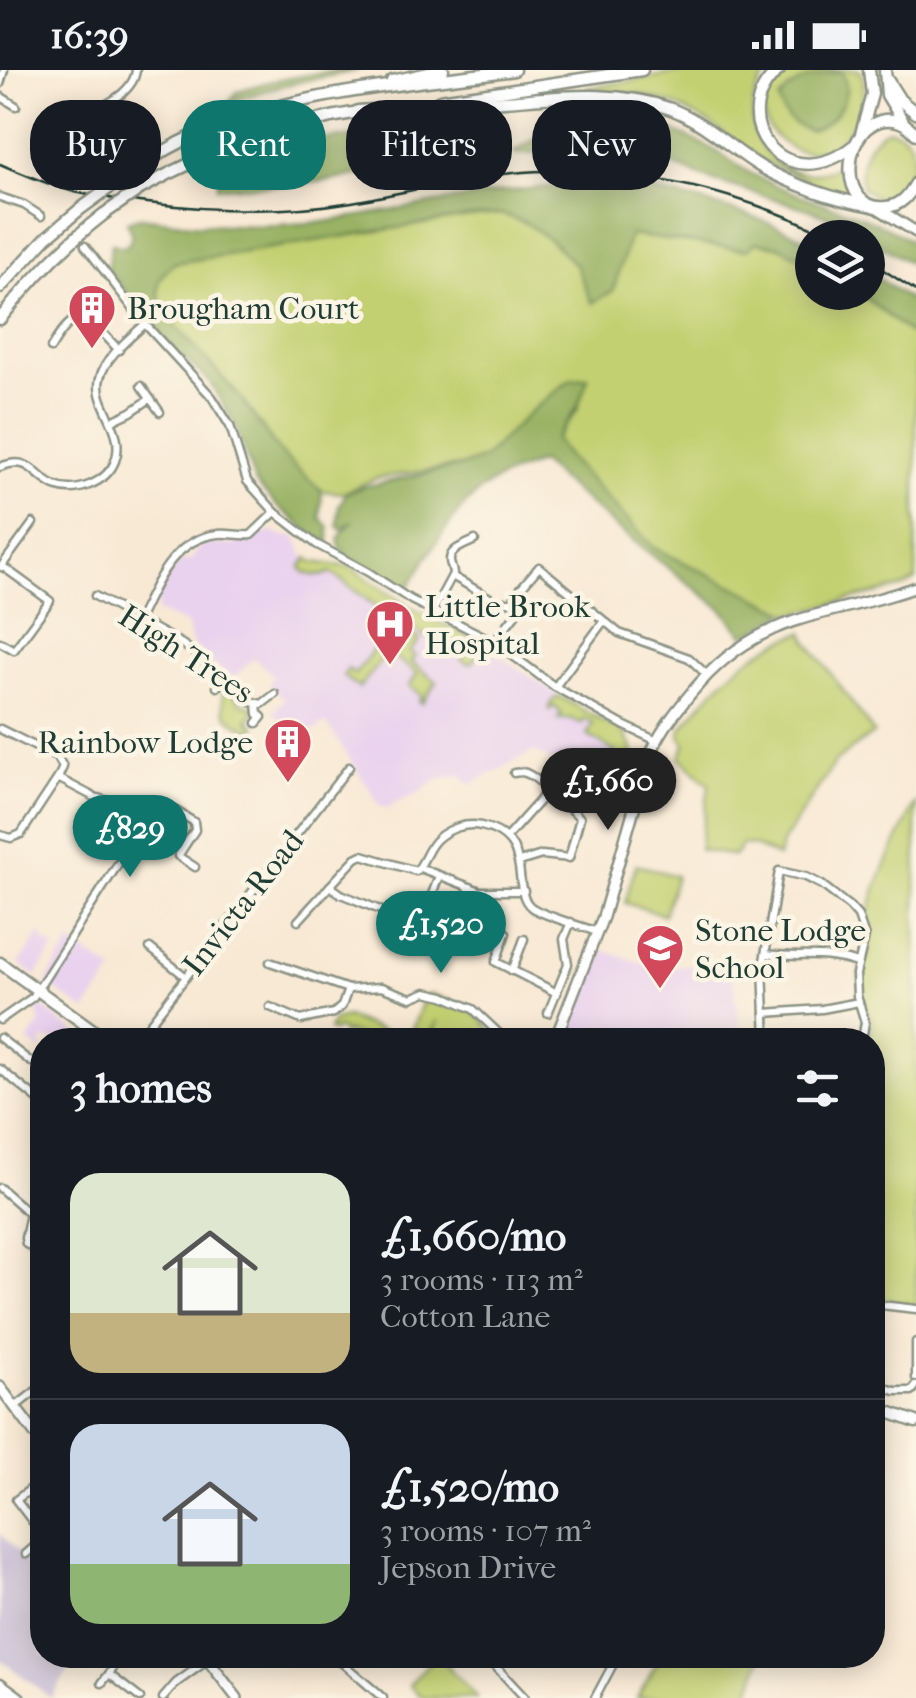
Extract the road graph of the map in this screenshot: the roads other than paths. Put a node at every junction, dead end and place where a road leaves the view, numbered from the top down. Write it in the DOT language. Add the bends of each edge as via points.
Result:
graph roads {
  1 [pos="4,70"];
  2 [pos="136,70"];
  3 [pos="443,70"];
  4 [pos="514,70"];
  5 [pos="642,70"];
  6 [pos="779,70"];
  7 [pos="868,70"];
  8 [pos="885,70"];
  9 [pos="0,84"];
  10 [pos="0,96"];
  11 [pos="313,98"];
  12 [pos="113,100"];
  13 [pos="439,100"];
  14 [pos="512,100"];
  15 [pos="16,106"];
  16 [pos="916,113"];
  17 [pos="346,114"];
  18 [pos="911,127"];
  19 [pos="861,135"];
  20 [pos="853,146"];
  21 [pos="916,183"];
  22 [pos="0,197"];
  23 [pos="872,206"];
  24 [pos="41,216"];
  25 [pos="916,232"];
  26 [pos="85,246"];
  27 [pos="0,288"];
  28 [pos="0,319"];
  29 [pos="145,324"];
  30 [pos="68,343"];
  31 [pos="120,350"];
  32 [pos="141,386"];
  33 [pos="150,399"];
  34 [pos="160,412"];
  35 [pos="112,421"];
  36 [pos="0,466"];
  37 [pos="274,512"];
  38 [pos="33,524"];
  39 [pos="475,540"];
  40 [pos="530,559"];
  41 [pos="1,567"];
  42 [pos="539,567"];
  43 [pos="452,576"];
  44 [pos="916,587"];
  45 [pos="95,596"];
  46 [pos="514,602"];
  47 [pos="432,611"];
  48 [pos="138,620"];
  49 [pos="603,622"];
  50 [pos="0,642"];
  51 [pos="494,642"];
  52 [pos="678,644"];
  53 [pos="674,653"];
  54 [pos="708,675"];
  55 [pos="224,678"];
  56 [pos="217,687"];
  57 [pos="555,687"];
  58 [pos="276,694"];
  59 [pos="257,704"];
  60 [pos="257,723"];
  61 [pos="0,729"];
  62 [pos="656,740"];
  63 [pos="349,766"];
  64 [pos="514,773"];
  65 [pos="58,778"];
  66 [pos="545,788"];
  67 [pos="116,807"];
  68 [pos="0,835"];
  69 [pos="506,839"];
  70 [pos="520,862"];
  71 [pos="196,868"];
  72 [pos="420,868"];
  73 [pos="439,876"];
  74 [pos="330,886"];
  75 [pos="470,887"];
  76 [pos="524,891"];
  77 [pos="423,909"];
  78 [pos="380,910"];
  79 [pos="298,921"];
  80 [pos="570,922"];
  81 [pos="462,924"];
  82 [pos="597,932"];
  83 [pos="506,933"];
  84 [pos="524,939"];
  85 [pos="150,948"];
  86 [pos="766,954"];
  87 [pos="270,962"];
  88 [pos="857,962"];
  89 [pos="0,963"];
  90 [pos="512,971"];
  91 [pos="186,977"];
  92 [pos="348,989"];
  93 [pos="38,990"];
  94 [pos="557,993"];
  95 [pos="859,1002"];
  96 [pos="270,1008"];
  97 [pos="548,1013"];
  98 [pos="765,1013"];
  99 [pos="0,1020"];
  100 [pos="90,1028"];
  101 [pos="146,1028"];
  102 [pos="494,1028"];
  103 [pos="560,1028"];
  104 [pos="766,1028"];
  105 [pos="864,1028"];
  106 [pos="0,1038"];
  107 [pos="30,1061"];
  108 [pos="0,1069"];
  109 [pos="30,1093"];
  110 [pos="0,1188"];
  111 [pos="30,1214"];
  112 [pos="30,1246"];
  113 [pos="885,1305"];
  114 [pos="916,1309"];
  115 [pos="916,1342"];
  116 [pos="916,1378"];
  117 [pos="0,1386"];
  118 [pos="916,1386"];
  119 [pos="885,1387"];
  120 [pos="30,1395"];
  121 [pos="15,1406"];
  122 [pos="885,1411"];
  123 [pos="916,1422"];
  124 [pos="30,1427"];
  125 [pos="30,1490"];
  126 [pos="30,1520"];
  127 [pos="30,1550"];
  128 [pos="26,1554"];
  129 [pos="112,1668"];
  130 [pos="195,1668"];
  131 [pos="216,1668"];
  132 [pos="348,1668"];
  133 [pos="497,1668"];
  134 [pos="611,1668"];
  135 [pos="108,1674"];
  136 [pos="102,1683"];
  137 [pos="0,1684"];
  138 [pos="0,1693"];
  139 [pos="6,1698"];
  140 [pos="18,1698"];
  141 [pos="140,1698"];
  142 [pos="162,1698"];
  143 [pos="237,1698"];
  144 [pos="383,1698"];
  145 [pos="524,1698"];
  146 [pos="595,1698"];
  1 -- 9 [label="street"];
  2 -- 12 [label="street" via="135,80"];
  3 -- 11 [label="main road"];
  4 -- 11 [label="main road"];
  5 -- 13 [label="main road"];
  6 -- 20 [label="main road" via="764,86 758,107 760,127 776,154 810,165"];
  7 -- 19 [label="main road" via="872,94"];
  8 -- 16 [label="main road" via="900,100"];
  8 -- 18 [label="main road" via="887,95"];
  10 -- 15 [label="street"];
  11 -- 27 [label="main road, bridge" via="241,118 168,149 79,210"];
  14 -- 23 [label="main road" via="651,102 694,120 760,166"];
  17 -- 28 [label="main road, bridge" via="239,142 140,189 59,252"];
  18 -- 19 [label="main road" via="880,121"];
  19 -- 20 [label="main road"];
  20 -- 23 [label="main road" via="850,179"];
  21 -- 23 [label="main road" via="901,202"];
  22 -- 24 [label="street"];
  23 -- 25 [label="main road"];
  26 -- 29 [label="street"];
  29 -- 31 [label="street"];
  29 -- 37 [label="street" via="212,397 230,426 247,480"];
  30 -- 31 [label="street" via="54,344 70,322 85,319"];
  31 -- 35 [label="street" via="99,380"];
  32 -- 33 [label="street"];
  33 -- 34 [label="street"];
  33 -- 35 [label="street"];
  35 -- 36 [label="street" via="116,458 93,484 62,488 22,463"];
  37 -- 47 [label="street"];
  37 -- 48 [label="street" via="251,535 214,535 181,550"];
  38 -- 41 [label="street"];
  39 -- 43 [label="street" via="450,556"];
  40 -- 42 [label="street"];
  41 -- 50 [label="street" via="50,601 14,650"];
  42 -- 46 [label="street"];
  42 -- 49 [label="street"];
  43 -- 46 [label="street" via="497,602"];
  43 -- 47 [label="street"];
  44 -- 54 [label="main road" via="766,631"];
  45 -- 48 [label="street, High Trees"];
  46 -- 51 [label="street" via="515,616"];
  47 -- 51 [label="street"];
  48 -- 55 [label="street, High Trees"];
  49 -- 53 [label="street"];
  49 -- 57 [label="street"];
  51 -- 57 [label="street"];
  52 -- 53 [label="street"];
  53 -- 54 [label="street"];
  54 -- 62 [label="main road"];
  55 -- 56 [label="street"];
  55 -- 59 [label="street, High Trees"];
  57 -- 62 [label="street"];
  58 -- 59 [label="street, High Trees"];
  59 -- 60 [label="street"];
  61 -- 65 [label="street" via="60,760"];
  62 -- 82 [label="main road"];
  63 -- 91 [label="street, Invicta Road"];
  64 -- 66 [label="street"];
  65 -- 67 [label="street"];
  65 -- 68 [label="street" via="20,834"];
  66 -- 69 [label="street"];
  66 -- 70 [label="street" via="580,818 571,856"];
  69 -- 70 [label="street"];
  69 -- 72 [label="street" via="482,826 455,828 433,844"];
  70 -- 76 [label="street"];
  71 -- 93 [label="street" via="175,854 194,822 158,803"];
  72 -- 73 [label="street"];
  72 -- 74 [label="street" via="361,855"];
  73 -- 75 [label="street"];
  73 -- 77 [label="street"];
  74 -- 78 [label="street"];
  74 -- 79 [label="street"];
  75 -- 76 [label="street"];
  75 -- 81 [label="street"];
  76 -- 80 [label="street" via="532,907"];
  80 -- 82 [label="street"];
  80 -- 94 [label="street" via="564,939 568,962"];
  82 -- 103 [label="main road"];
  83 -- 90 [label="street" via="496,962"];
  84 -- 90 [label="street"];
  85 -- 91 [label="street"];
  86 -- 88 [label="street" via="830,954"];
  86 -- 88 [label="street" via="776,871 816,882 854,910 864,938"];
  86 -- 98 [label="street"];
  87 -- 92 [label="street"];
  88 -- 95 [label="street"];
  89 -- 93 [label="main road"];
  90 -- 94 [label="street"];
  91 -- 101 [label="street, Invicta Road"];
  92 -- 96 [label="street" via="338,1011 322,1016 301,1020"];
  92 -- 102 [label="street" via="444,996 473,1008"];
  93 -- 99 [label="street"];
  93 -- 100 [label="main road"];
  94 -- 97 [label="street"];
  95 -- 98 [label="street"];
  95 -- 105 [label="street"];
  98 -- 104 [label="street"];
  106 -- 107 [label="street"];
  108 -- 109 [label="street"];
  110 -- 111 [label="street"];
  111 -- 112 [label="street" via="24,1238"];
  113 -- 114 [label="street"];
  115 -- 116 [label="street"];
  117 -- 121 [label="main road"];
  118 -- 119 [label="street" via="900,1392"];
  120 -- 121 [label="street"];
  121 -- 124 [label="main road"];
  122 -- 123 [label="main road"];
  125 -- 126 [label="street" via="16,1500"];
  127 -- 128 [label="street"];
  129 -- 135 [label="street"];
  130 -- 142 [label="street"];
  131 -- 143 [label="main road"];
  132 -- 144 [label="street"];
  133 -- 145 [label="street"];
  134 -- 146 [label="street"];
  135 -- 136 [label="street"];
  135 -- 141 [label="street"];
  137 -- 140 [label="main road"];
  138 -- 139 [label="main road"];
}
